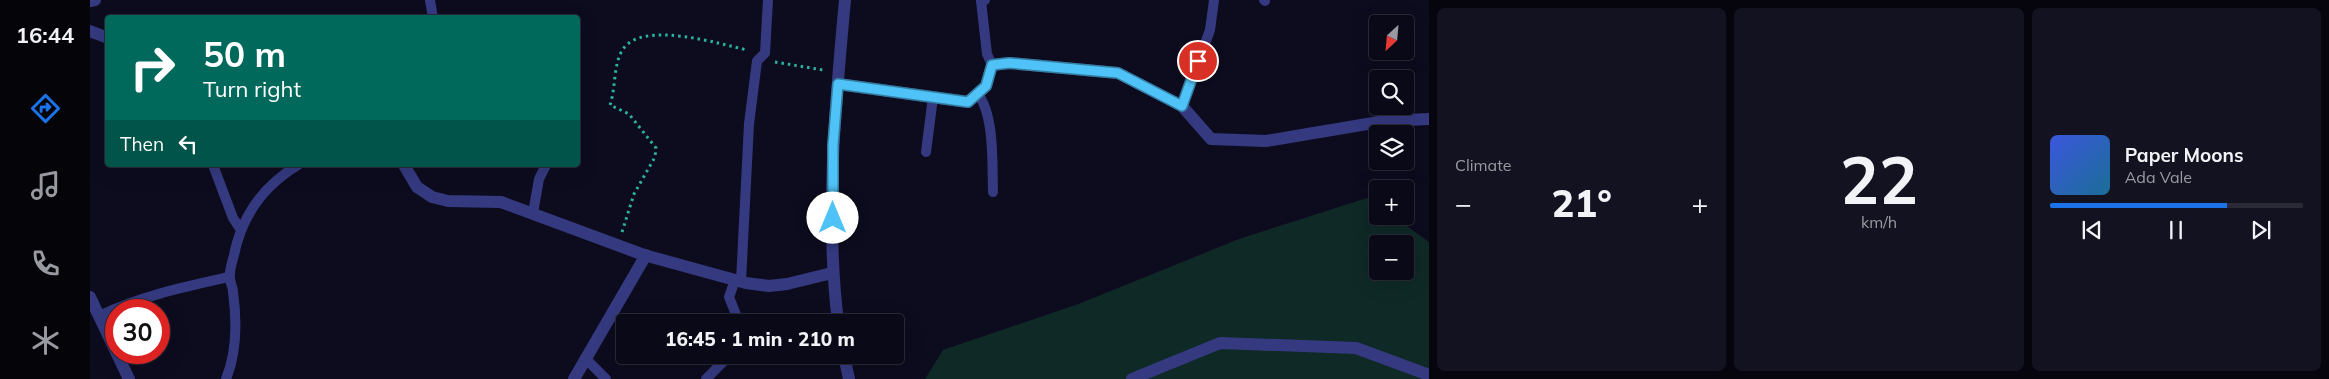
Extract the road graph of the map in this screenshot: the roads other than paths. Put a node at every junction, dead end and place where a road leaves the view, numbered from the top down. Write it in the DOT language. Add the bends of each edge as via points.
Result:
graph roads {
  1 [pos="95,0"];
  2 [pos="430,0"];
  3 [pos="768,0"];
  4 [pos="845,0"];
  5 [pos="985,0"];
  6 [pos="1214,0"];
  7 [pos="90,1"];
  8 [pos="432,15"];
  9 [pos="90,31"];
  10 [pos="105,37"];
  11 [pos="992,65"];
  12 [pos="838,79"];
  13 [pos="977,94"];
  14 [pos="933,97"];
  15 [pos="1182,106"];
  16 [pos="1429,119"];
  17 [pos="926,152"];
  18 [pos="214,167"];
  19 [pos="295,167"];
  20 [pos="405,167"];
  21 [pos="545,167"];
  22 [pos="994,192"];
  23 [pos="533,213"];
  24 [pos="241,230"];
  25 [pos="646,255"];
  26 [pos="832,273"];
  27 [pos="229,277"];
  28 [pos="738,280"];
  29 [pos="90,297"];
  30 [pos="736,314"];
  31 [pos="837,314"];
  32 [pos="99,316"];
  33 [pos="585,358"];
  34 [pos="721,364"];
  35 [pos="846,364"];
  36 [pos="1429,375"];
  37 [pos="129,379"];
  38 [pos="226,379"];
  39 [pos="574,379"];
  40 [pos="606,379"];
  41 [pos="706,379"];
  42 [pos="849,379"];
  43 [pos="1132,379"];
  1 -- 7 [label="street"];
  2 -- 8 [label="lane"];
  3 -- 28 [label="lane" via="765,52 757,61 749,124"];
  4 -- 12 [label="street"];
  5 -- 11 [label="lane" via="981,1"];
  6 -- 15 [label="lane" via="1210,30"];
  9 -- 10 [label="street"];
  11 -- 13 [label="street" via="986,86"];
  11 -- 15 [label="street" via="1009,63 1118,73"];
  12 -- 14 [label="street"];
  12 -- 26 [label="street" via="833,145"];
  13 -- 14 [label="street" via="968,102"];
  13 -- 22 [label="lane" via="983,100 988,116"];
  14 -- 17 [label="lane"];
  15 -- 16 [label="street" via="1211,139 1266,142 1385,121"];
  18 -- 24 [label="lane" via="233,218"];
  19 -- 24 [label="lane" via="268,186"];
  20 -- 23 [label="street" via="417,187 432,197 448,201 501,202"];
  21 -- 23 [label="lane" via="539,179"];
  23 -- 25 [label="street"];
  24 -- 27 [label="lane"];
  25 -- 28 [label="street"];
  25 -- 33 [label="street"];
  26 -- 28 [label="street" via="768,286"];
  26 -- 31 [label="street"];
  27 -- 32 [label="lane" via="168,290"];
  27 -- 38 [label="lane" via="233,291 234,349"];
  28 -- 30 [label="lane" via="729,297"];
  29 -- 32 [label="street"];
  32 -- 37 [label="street"];
  33 -- 39 [label="street"];
  33 -- 40 [label="lane"];
  34 -- 41 [label="lane"];
  35 -- 42 [label="street"];
  36 -- 43 [label="street" via="1356,348 1220,343"];
}
